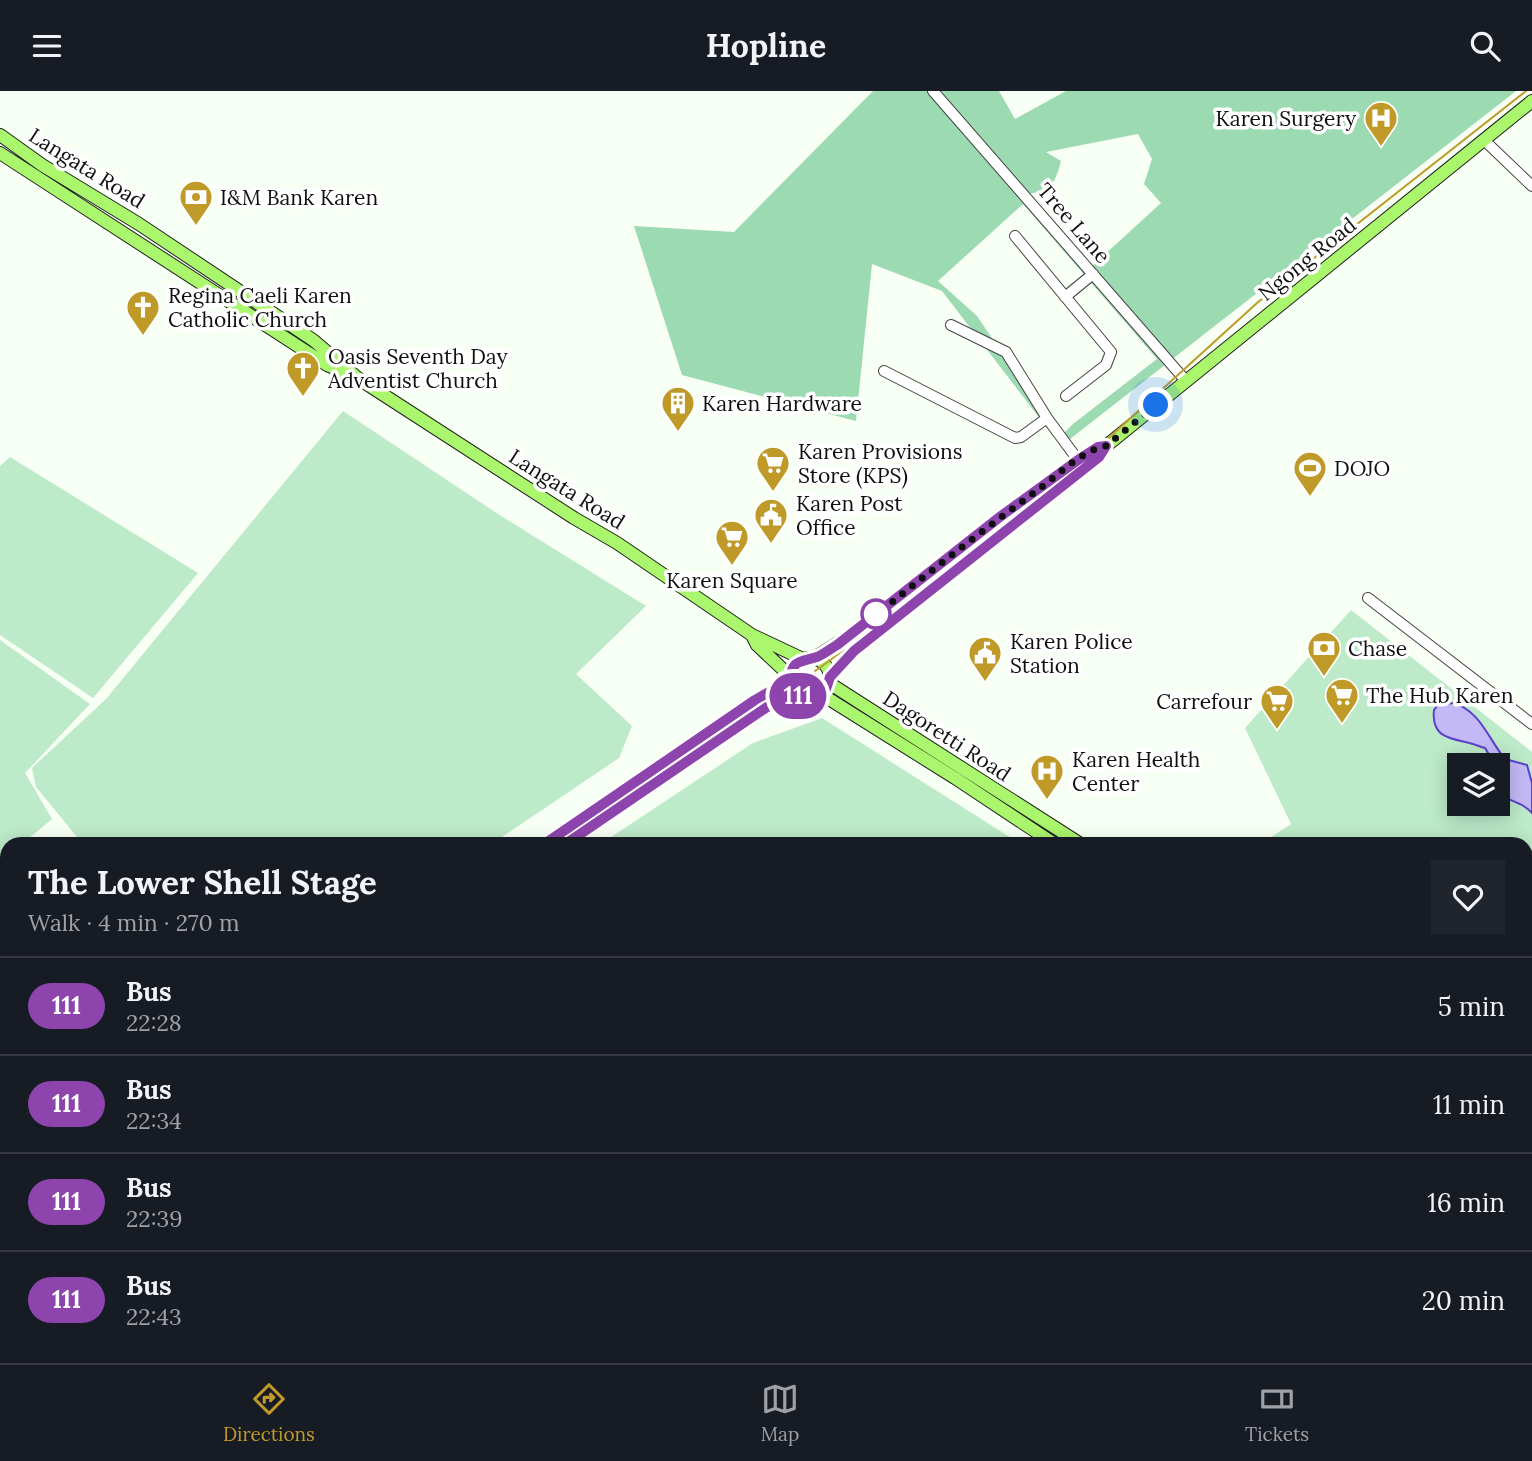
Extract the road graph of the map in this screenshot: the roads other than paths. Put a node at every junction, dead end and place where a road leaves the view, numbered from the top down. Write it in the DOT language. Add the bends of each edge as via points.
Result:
graph roads {
  1 [pos="933,91"];
  2 [pos="1532,101"];
  3 [pos="0,135"];
  4 [pos="1483,140"];
  5 [pos="0,153"];
  6 [pos="1532,186"];
  7 [pos="1015,236"];
  8 [pos="1093,274"];
  9 [pos="1065,297"];
  10 [pos="951,325"];
  11 [pos="884,371"];
  12 [pos="359,379"];
  13 [pos="1186,381"];
  14 [pos="1066,396"];
  15 [pos="1047,418"];
  16 [pos="1106,446"];
  17 [pos="1078,460"];
  18 [pos="1006,521"];
  19 [pos="1368,598"];
  20 [pos="752,635"];
  21 [pos="808,659"];
  22 [pos="790,678"];
  23 [pos="827,685"];
  24 [pos="801,695"];
  25 [pos="1532,724"];
  26 [pos="555,837"];
  27 [pos="579,837"];
  28 [pos="1044,837"];
  29 [pos="1069,837"];
  1 -- 8 [label="street, Tree Lane"];
  2 -- 4 [label="main road, Ngong Road"];
  3 -- 12 [label="main road, Langata Road" via="313,340"];
  4 -- 6 [label="street"];
  4 -- 13 [label="main road, Ngong Road"];
  5 -- 12 [label="main road, Langata Road" via="327,365"];
  7 -- 9 [label="street"];
  8 -- 9 [label="street"];
  8 -- 13 [label="street, Tree Lane"];
  9 -- 14 [label="street" via="1111,352 1106,365"];
  10 -- 15 [label="street" via="1006,352"];
  11 -- 15 [label="street" via="1016,438"];
  12 -- 20 [label="main road, Langata Road"];
  13 -- 16 [label="main road, Ngong Road"];
  15 -- 17 [label="street"];
  16 -- 17 [label="main road, Ngong Road"];
  16 -- 18 [label="main road, Ngong Road" via="1099,457"];
  17 -- 18 [label="main road, Ngong Road"];
  18 -- 21 [label="main road, Ngong Road" via="851,635"];
  18 -- 23 [label="main road, Ngong Road" via="854,651"];
  19 -- 25 [label="street"];
  20 -- 21 [label="main road"];
  20 -- 22 [label="main road"];
  21 -- 22 [label="main road" via="796,664"];
  21 -- 23 [label="main road" via="825,665"];
  22 -- 24 [label="main road"];
  22 -- 26 [label="main road"];
  23 -- 24 [label="main road" via="809,698"];
  23 -- 28 [label="main road, Dagoretti Road"];
  23 -- 29 [label="main road, Dagoretti Road"];
  24 -- 27 [label="main road" via="767,707"];
}
